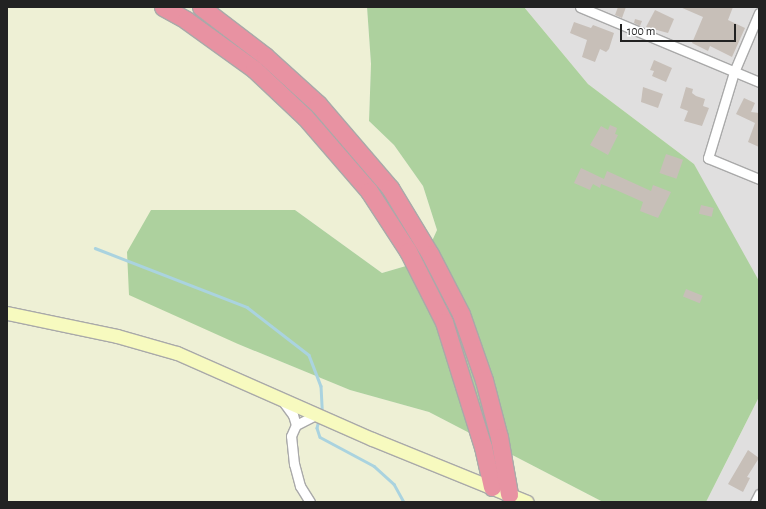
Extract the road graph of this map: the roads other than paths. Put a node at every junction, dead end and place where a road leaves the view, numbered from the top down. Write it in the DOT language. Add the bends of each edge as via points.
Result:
graph roads {
  1 [pos="163,7"];
  2 [pos="201,7"];
  3 [pos="580,7"];
  4 [pos="759,13"];
  5 [pos="734,72"];
  6 [pos="759,82"];
  7 [pos="759,179"];
  8 [pos="7,313"];
  9 [pos="282,400"];
  10 [pos="316,414"];
  11 [pos="296,425"];
  12 [pos="492,487"];
  13 [pos="509,494"];
  14 [pos="759,494"];
  15 [pos="310,502"];
  16 [pos="527,502"];
  17 [pos="755,502"];
  1 -- 12 [label="highway" via="186,20 254,69 305,117 369,191 408,251 444,322 481,440"];
  2 -- 13 [label="highway" via="265,56 318,104 390,188 430,254 461,314 495,423"];
  3 -- 5 [label="street"];
  4 -- 5 [label="street"];
  5 -- 6 [label="street"];
  5 -- 7 [label="street" via="708,158"];
  8 -- 9 [label="street" via="151,344"];
  9 -- 10 [label="street"];
  9 -- 11 [label="street" via="293,415"];
  10 -- 11 [label="street"];
  10 -- 12 [label="street"];
  11 -- 15 [label="street" via="290,449 300,486"];
  12 -- 13 [label="street"];
  13 -- 16 [label="street"];
  14 -- 17 [label="street"];
}
